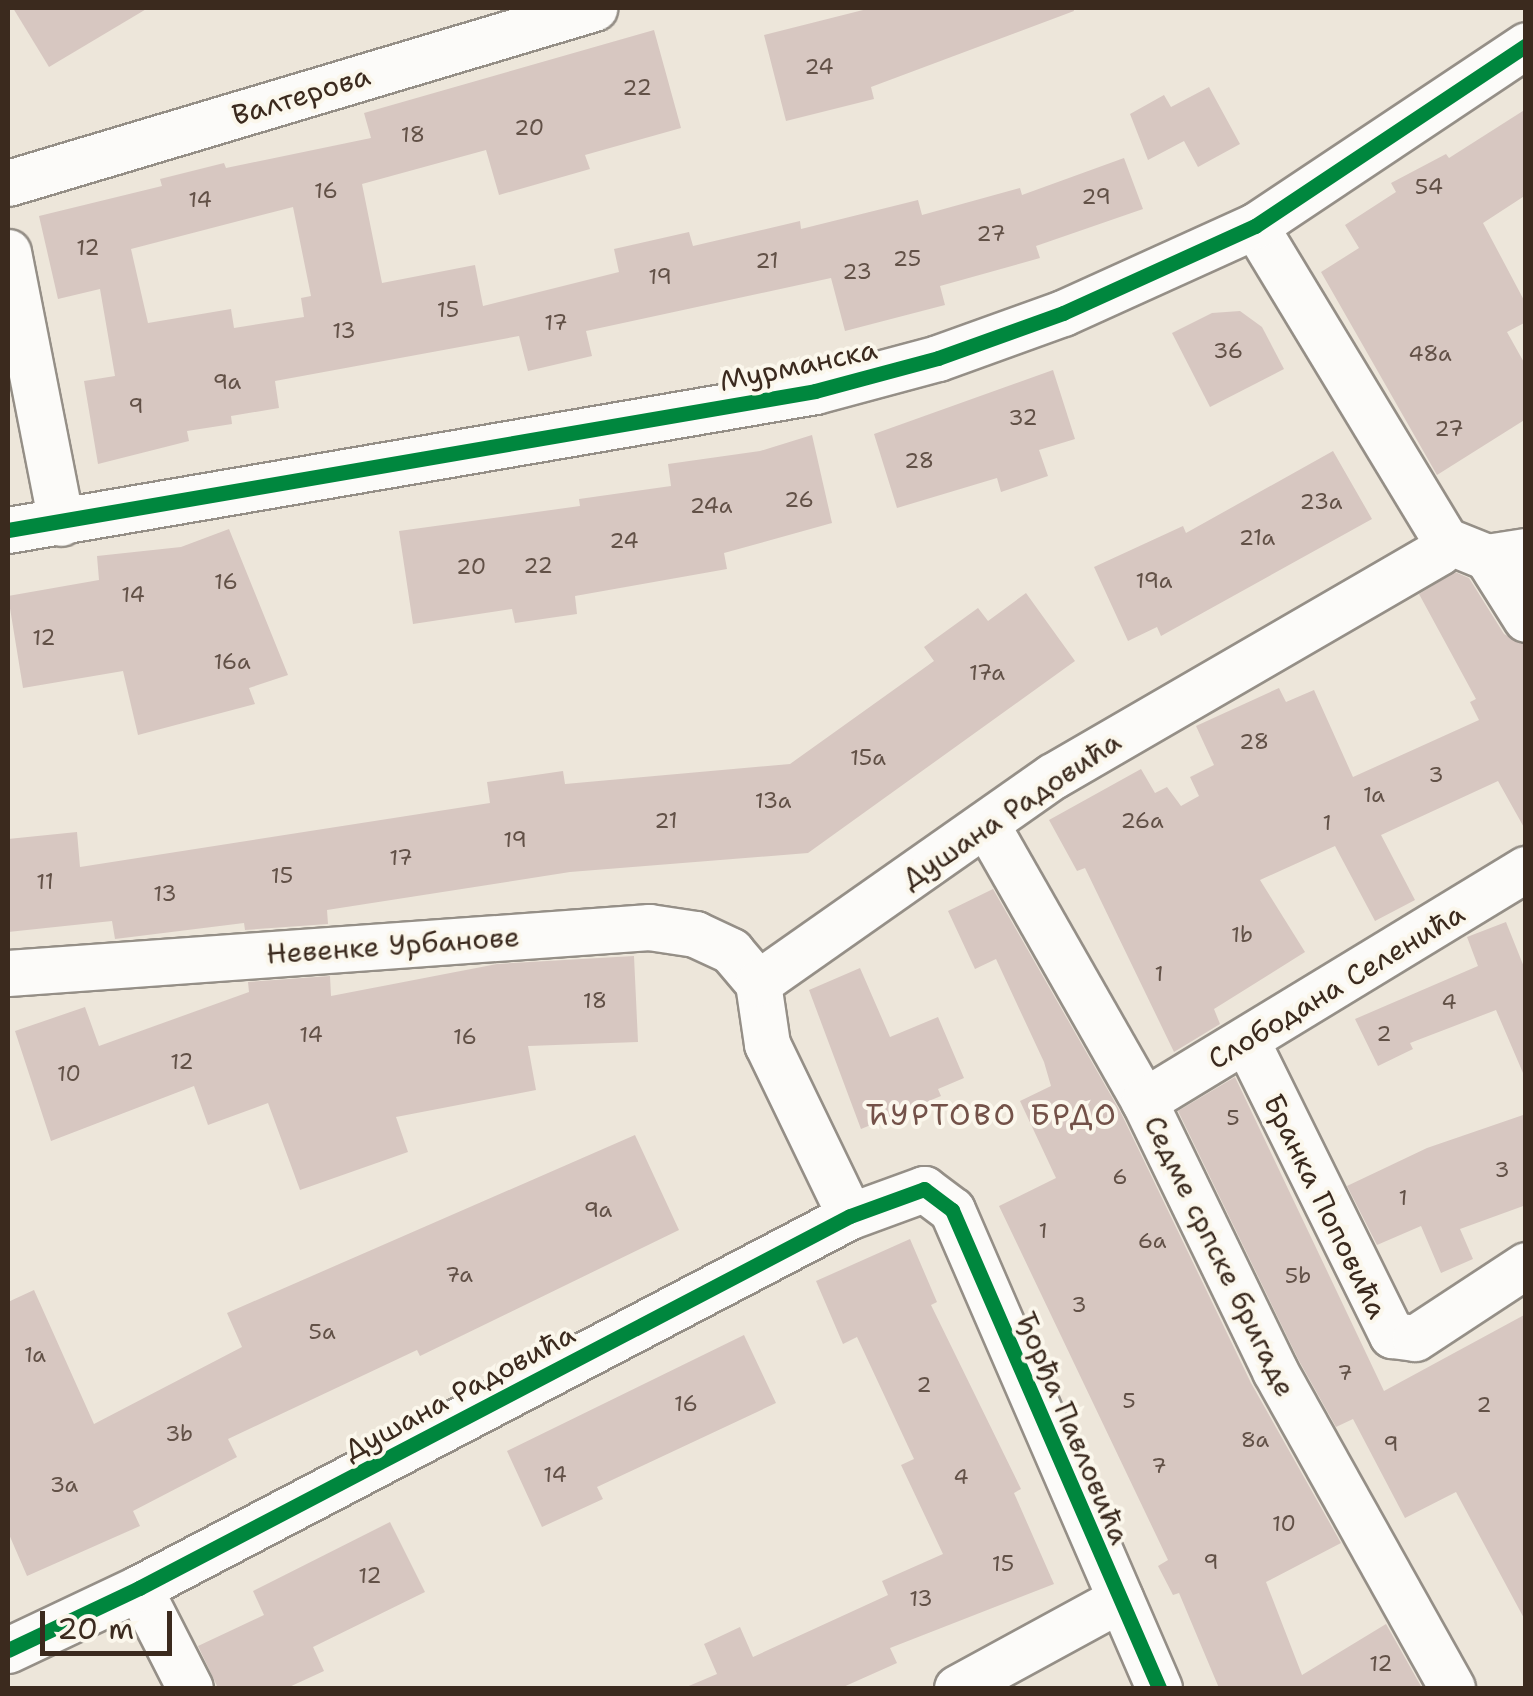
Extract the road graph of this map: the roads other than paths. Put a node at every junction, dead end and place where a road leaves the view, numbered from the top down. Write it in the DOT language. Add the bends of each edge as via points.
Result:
graph roads {
  1 [pos="594,8"];
  2 [pos="1526,45"];
  3 [pos="8,182"];
  4 [pos="1255,226"];
  5 [pos="8,252"];
  6 [pos="61,522"];
  7 [pos="8,530"];
  8 [pos="1445,540"];
  9 [pos="1506,554"];
  10 [pos="1526,619"];
  11 [pos="986,824"];
  12 [pos="1526,869"];
  13 [pos="8,973"];
  14 [pos="758,983"];
  15 [pos="1247,1042"];
  16 [pos="1144,1101"];
  17 [pos="935,1193"];
  18 [pos="850,1216"];
  19 [pos="1526,1265"];
  20 [pos="139,1588"];
  21 [pos="1120,1598"];
  22 [pos="8,1650"];
  23 [pos="190,1688"];
  24 [pos="957,1688"];
  25 [pos="1159,1688"];
  26 [pos="1452,1688"];
  1 -- 3 [label="street, Валтерова"];
  2 -- 4 [label="street, Мурманска"];
  4 -- 6 [label="street, Мурманска" via="1063,313 815,392"];
  4 -- 8 [label="street"];
  5 -- 6 [label="street"];
  6 -- 7 [label="street, Мурманска"];
  8 -- 9 [label="street"];
  8 -- 11 [label="street, Душана Радовића" via="1440,552 1098,748"];
  9 -- 10 [label="street"];
  11 -- 14 [label="street, Душана Радовића"];
  11 -- 16 [label="street, Седме српске бригаде"];
  12 -- 15 [label="street, Слободана Селенића"];
  13 -- 14 [label="street, Невенке Урбанове" via="649,927 715,941"];
  14 -- 18 [label="street" via="767,1044"];
  15 -- 16 [label="street, Слободана Селенића"];
  15 -- 19 [label="street, Бранка Поповића" via="1392,1336 1414,1338"];
  16 -- 26 [label="street, Седме српске бригаде" via="1275,1371"];
  17 -- 18 [label="street, Душана Радовића" via="914,1190"];
  17 -- 21 [label="street, Ђорђа Павловића" via="952,1210"];
  18 -- 20 [label="street, Душана Радовића"];
  20 -- 22 [label="street, Душана Радовића"];
  20 -- 23 [label="street"];
  21 -- 24 [label="street"];
  21 -- 25 [label="street, Ђорђа Павловића"];
}
